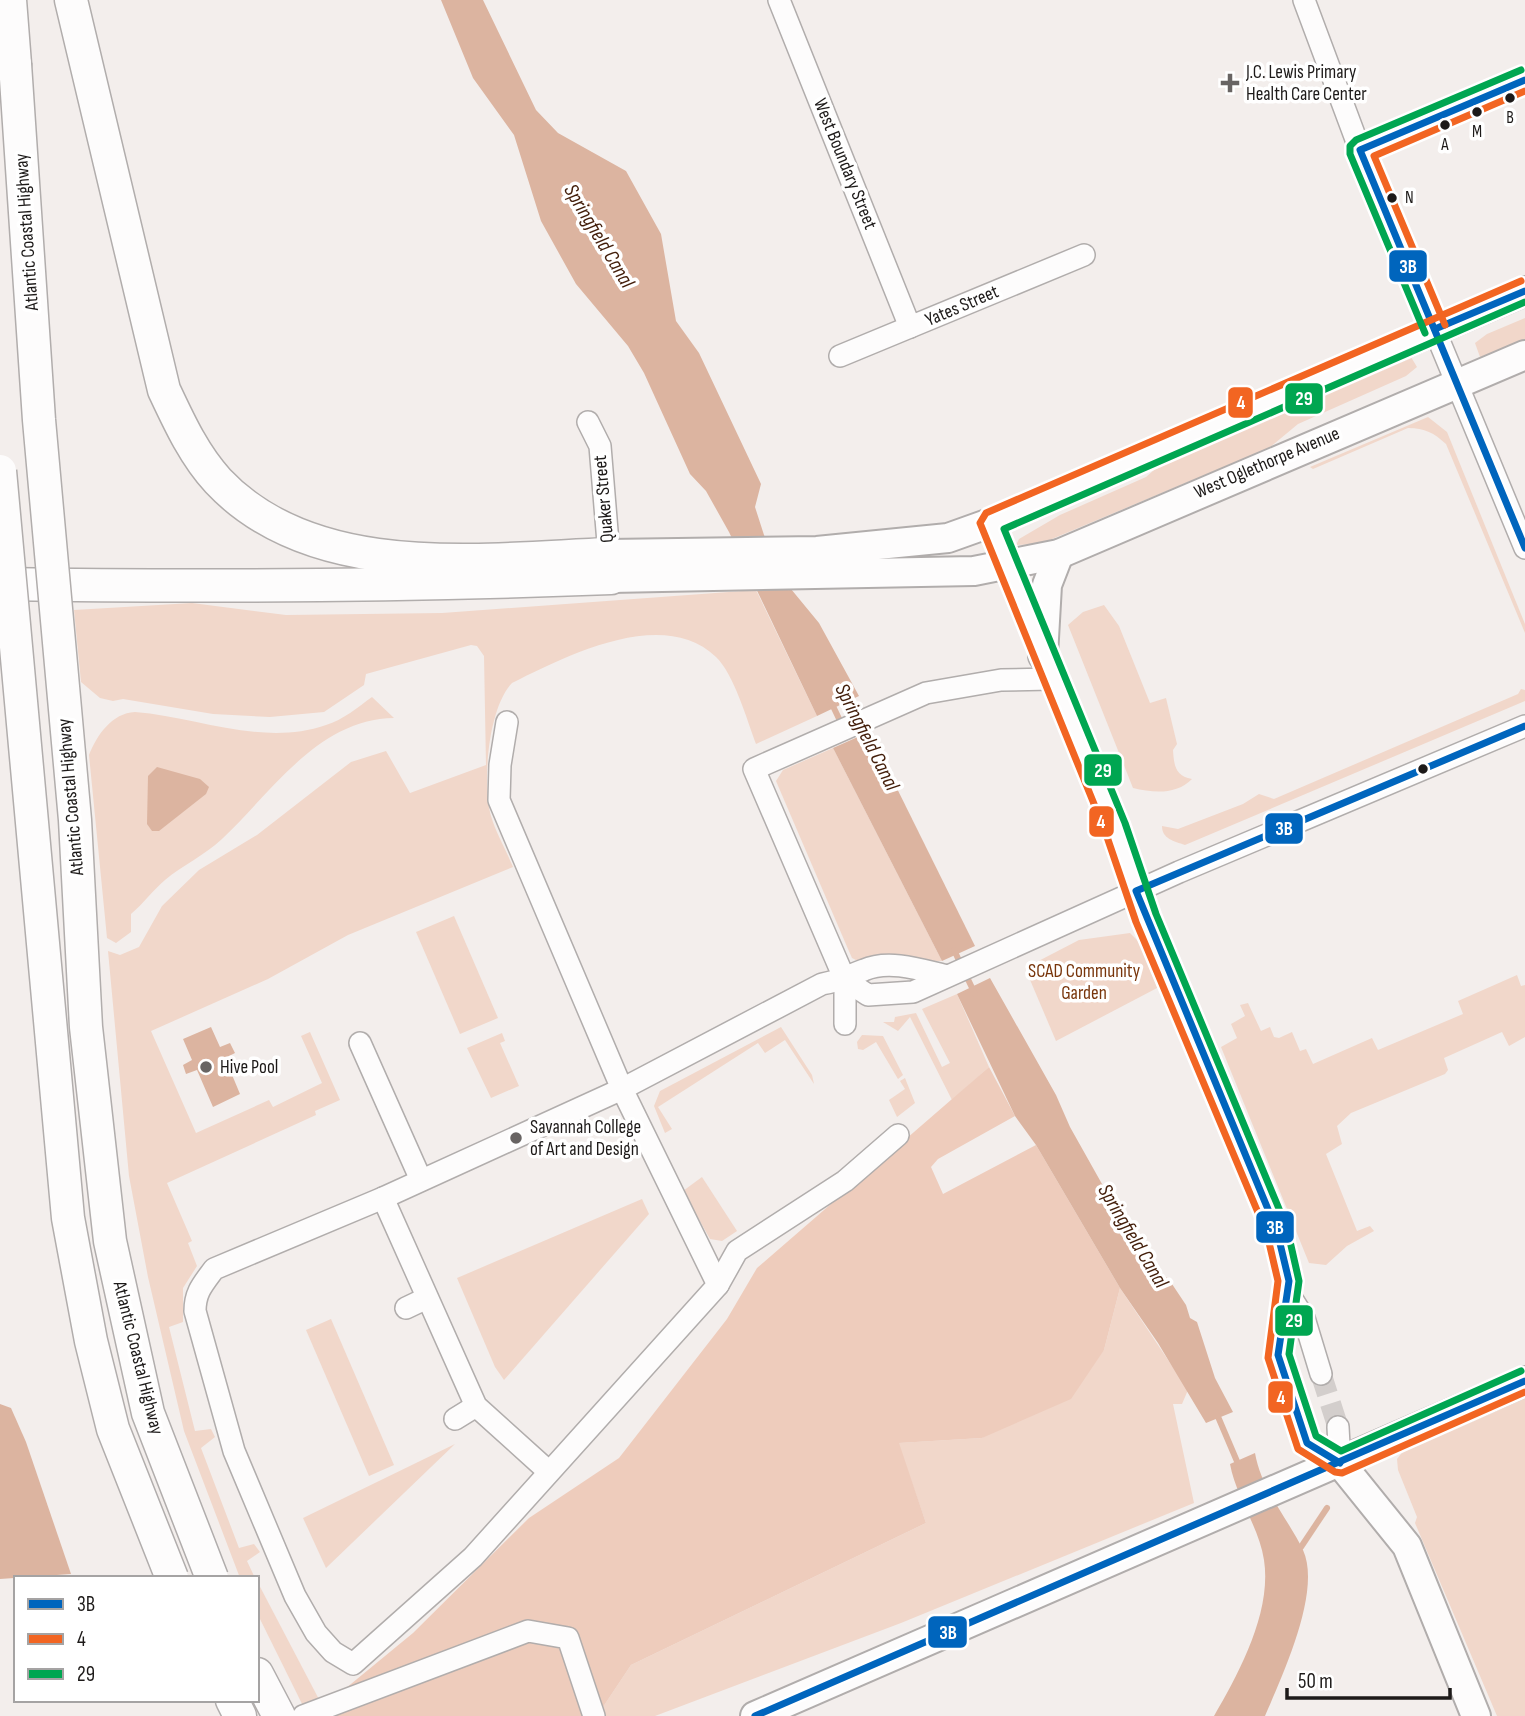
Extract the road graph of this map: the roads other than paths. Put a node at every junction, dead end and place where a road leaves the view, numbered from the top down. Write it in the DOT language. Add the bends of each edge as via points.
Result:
graph roads {
  1 [pos="10,0"];
  2 [pos="71,0"];
  3 [pos="779,0"];
  4 [pos="1304,0"];
  5 [pos="1525,80"];
  6 [pos="1360,149"];
  7 [pos="1084,255"];
  8 [pos="1525,291"];
  9 [pos="910,327"];
  10 [pos="1435,329"];
  11 [pos="1525,355"];
  12 [pos="840,356"];
  13 [pos="1458,384"];
  14 [pos="588,422"];
  15 [pos="0,471"];
  16 [pos="990,523"];
  17 [pos="1525,548"];
  18 [pos="1059,554"];
  19 [pos="823,562"];
  20 [pos="1007,565"];
  21 [pos="610,566"];
  22 [pos="0,584"];
  23 [pos="1048,667"];
  24 [pos="507,722"];
  25 [pos="1525,726"];
  26 [pos="1136,891"];
  27 [pos="845,981"];
  28 [pos="1192,1021"];
  29 [pos="845,1024"];
  30 [pos="360,1043"];
  31 [pos="1206,1054"];
  32 [pos="622,1089"];
  33 [pos="898,1135"];
  34 [pos="421,1181"];
  35 [pos="383,1198"];
  36 [pos="718,1284"];
  37 [pos="1289,1294"];
  38 [pos="427,1298"];
  39 [pos="406,1308"];
  40 [pos="1321,1374"];
  41 [pos="1525,1381"];
  42 [pos="1288,1387"];
  43 [pos="476,1406"];
  44 [pos="455,1419"];
  45 [pos="1338,1427"];
  46 [pos="1307,1443"];
  47 [pos="1340,1463"];
  48 [pos="548,1471"];
  49 [pos="171,1576"];
  50 [pos="211,1576"];
  51 [pos="259,1678"];
  52 [pos="279,1716"];
  53 [pos="303,1716"];
  54 [pos="594,1716"];
  55 [pos="755,1716"];
  56 [pos="1476,1716"];
  1 -- 50 [label="highway, Atlantic Coastal Highway, bridge" via="40,434 75,820 86,1027 110,1241 148,1413"];
  2 -- 21 [label="highway" via="164,390 188,439 220,483 261,515 310,539 370,556 510,558"];
  3 -- 9 [label="street, West Boundary Street"];
  4 -- 6 [label="street"];
  5 -- 6 [label="street"];
  6 -- 10 [label="street"];
  7 -- 9 [label="street, Yates Street"];
  8 -- 10 [label="main road"];
  9 -- 12 [label="street, Yates Street"];
  10 -- 13 [label="street"];
  10 -- 16 [label="main road"];
  11 -- 13 [label="main road, West Oglethorpe Avenue"];
  13 -- 17 [label="street"];
  13 -- 18 [label="main road, West Oglethorpe Avenue"];
  14 -- 21 [label="street, Quaker Street" via="600,446"];
  15 -- 49 [label="highway, Atlantic Coastal Highway, bridge" via="68,1218 113,1429"];
  16 -- 19 [label="main road" via="948,538"];
  16 -- 20 [label="street"];
  18 -- 20 [label="main road, West Oglethorpe Avenue"];
  18 -- 23 [label="main road" via="1047,585"];
  19 -- 20 [label="main road, West Oglethorpe Avenue" via="974,571"];
  19 -- 21 [label="main road"];
  20 -- 23 [label="street"];
  21 -- 22 [label="highway" via="436,585"];
  23 -- 26 [label="street" via="1115,827"];
  23 -- 27 [label="street" via="926,693 754,768"];
  24 -- 32 [label="street" via="499,800"];
  25 -- 26 [label="street"];
  26 -- 27 [label="street" via="947,976 908,966 866,968"];
  26 -- 28 [label="street"];
  27 -- 29 [label="street"];
  27 -- 32 [label="street" via="822,984"];
  30 -- 34 [label="street"];
  31 -- 37 [label="street" via="1277,1231 1287,1263"];
  32 -- 34 [label="street"];
  32 -- 36 [label="street"];
  33 -- 36 [label="street" via="845,1181 737,1251"];
  34 -- 35 [label="street"];
  35 -- 38 [label="street"];
  35 -- 48 [label="street" via="214,1269 195,1298 234,1451 295,1596 316,1633 333,1652 353,1664 473,1557"];
  36 -- 48 [label="street"];
  37 -- 40 [label="street" via="1304,1318"];
  37 -- 42 [label="street" via="1278,1354"];
  38 -- 39 [label="street"];
  38 -- 43 [label="street"];
  41 -- 47 [label="main road"];
  43 -- 44 [label="street"];
  43 -- 48 [label="street"];
  45 -- 47 [label="street"];
  46 -- 47 [label="street"];
  47 -- 55 [label="main road"];
  47 -- 56 [label="main road" via="1407,1546"];
  51 -- 52 [label="highway"];
  53 -- 54 [label="street" via="528,1631 568,1637"];
}
